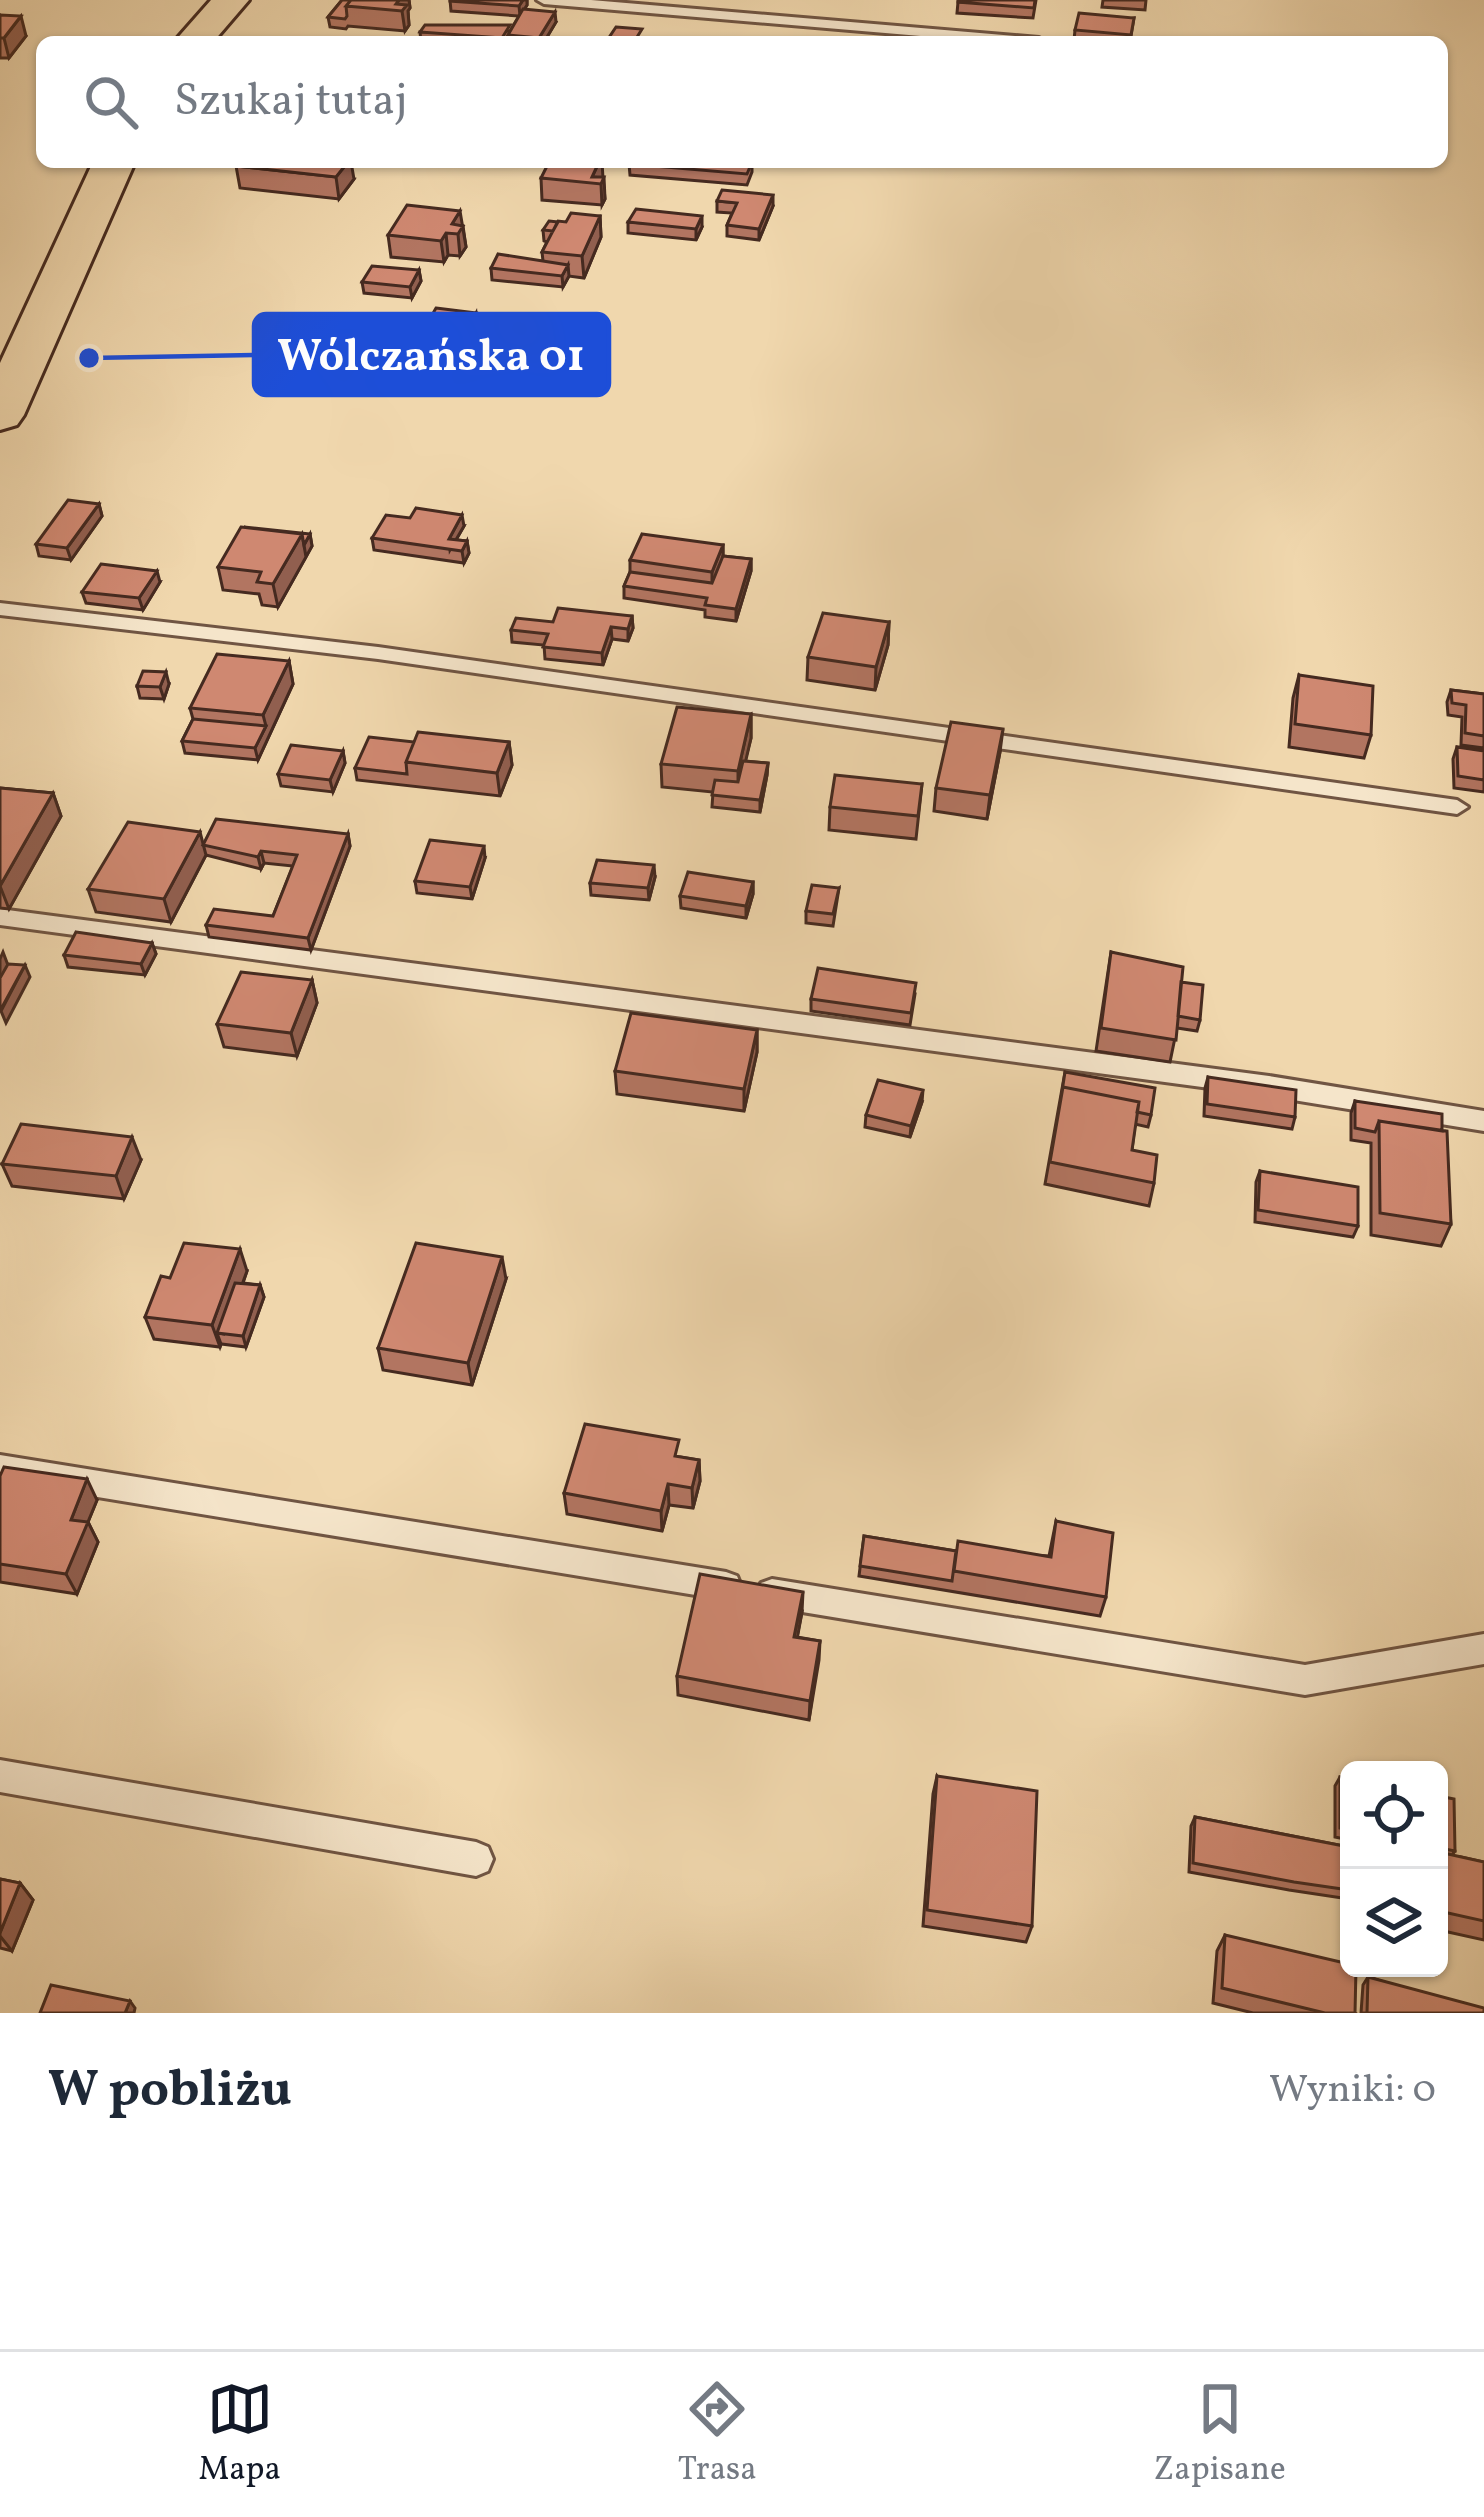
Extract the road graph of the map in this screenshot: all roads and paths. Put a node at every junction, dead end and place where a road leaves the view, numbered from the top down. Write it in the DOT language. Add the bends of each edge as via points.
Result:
graph roads {
  1 [pos="232,0"];
  2 [pos="544,0"];
  3 [pos="199,36"];
  4 [pos="968,36"];
  5 [pos="111,168"];
  6 [pos="0,415"];
  7 [pos="0,610"];
  8 [pos="1457,807"];
  9 [pos="0,917"];
  10 [pos="1484,1121"];
  11 [pos="0,1468"];
  12 [pos="1484,1648"];
  13 [pos="0,1776"];
  14 [pos="476,1859"];
  1 -- 3 [label="main road"];
  2 -- 4 [label="lane"];
  5 -- 6 [label="main road"];
  7 -- 8 [label="lane" via="378,652"];
  9 -- 10 [label="lane"];
  11 -- 12 [label="lane" via="1305,1679"];
  13 -- 14 [label="lane"];
}
